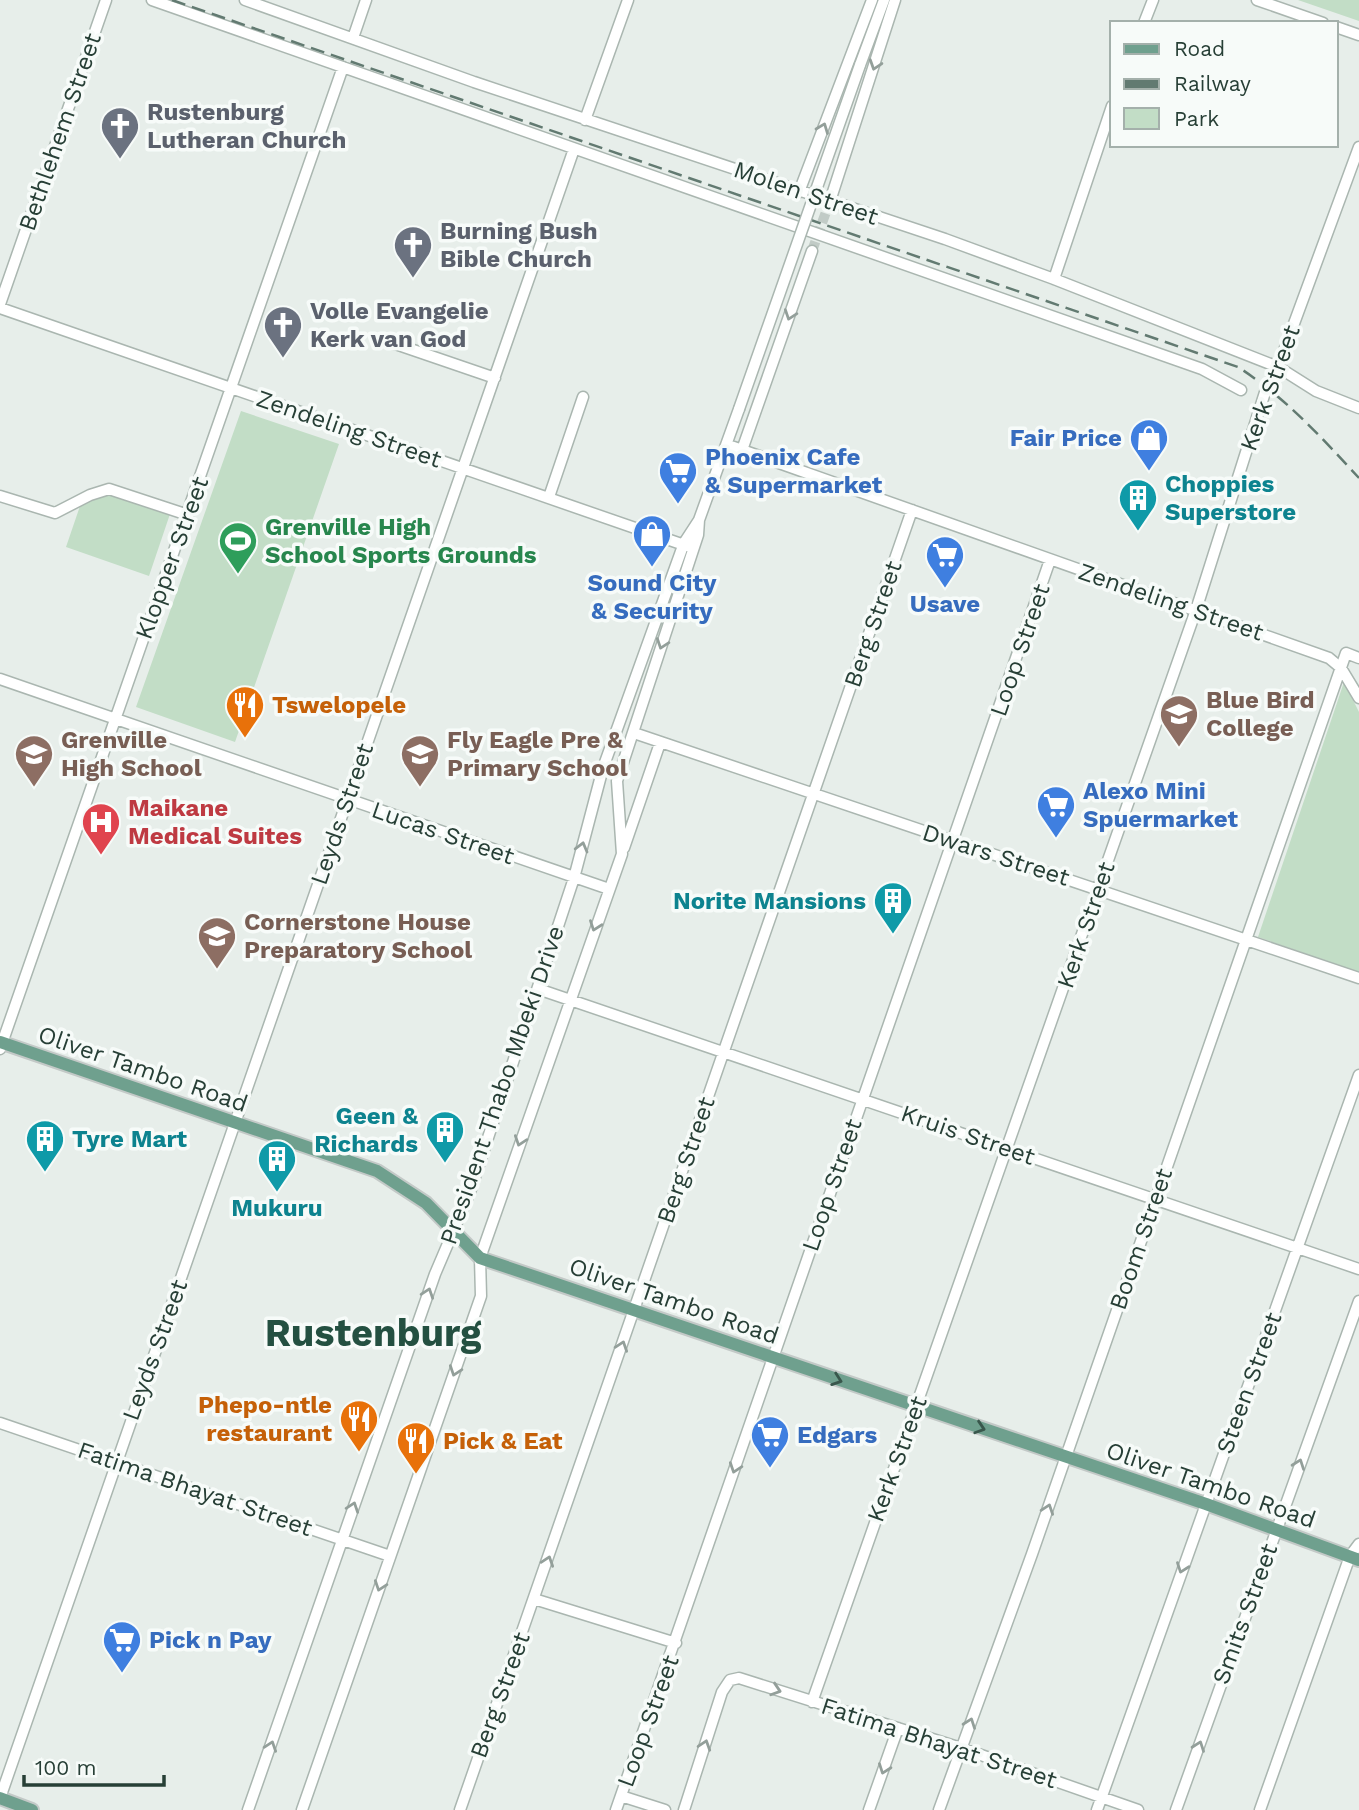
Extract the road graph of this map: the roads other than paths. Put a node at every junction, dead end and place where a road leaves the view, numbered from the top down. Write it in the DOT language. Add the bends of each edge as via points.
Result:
graph roads {
  1 [pos="106,0"];
  2 [pos="152,0"];
  3 [pos="244,0"];
  4 [pos="366,0"];
  5 [pos="628,0"];
  6 [pos="872,0"];
  7 [pos="884,0"];
  8 [pos="895,0"];
  9 [pos="1153,0"];
  10 [pos="1257,0"];
  11 [pos="1145,21"];
  12 [pos="1317,21"];
  13 [pos="1338,28"];
  14 [pos="1359,35"];
  15 [pos="353,38"];
  16 [pos="343,67"];
  17 [pos="1110,112"];
  18 [pos="585,120"];
  19 [pos="1359,147"];
  20 [pos="574,149"];
  21 [pos="799,192"];
  22 [pos="832,195"];
  23 [pos="812,251"];
  24 [pos="1054,279"];
  25 [pos="0,306"];
  26 [pos="381,338"];
  27 [pos="1278,368"];
  28 [pos="495,378"];
  29 [pos="233,390"];
  30 [pos="1241,390"];
  31 [pos="583,397"];
  32 [pos="1359,408"];
  33 [pos="728,445"];
  34 [pos="742,450"];
  35 [pos="464,468"];
  36 [pos="0,496"];
  37 [pos="549,497"];
  38 [pos="912,510"];
  39 [pos="188,515"];
  40 [pos="699,520"];
  41 [pos="684,544"];
  42 [pos="692,556"];
  43 [pos="1050,560"];
  44 [pos="1196,610"];
  45 [pos="1359,658"];
  46 [pos="1341,667"];
  47 [pos="0,678"];
  48 [pos="1359,698"];
  49 [pos="115,718"];
  50 [pos="634,733"];
  51 [pos="660,743"];
  52 [pos="814,795"];
  53 [pos="346,800"];
  54 [pos="953,841"];
  55 [pos="622,854"];
  56 [pos="574,878"];
  57 [pos="609,889"];
  58 [pos="1099,889"];
  59 [pos="1246,939"];
  60 [pos="1359,978"];
  61 [pos="537,989"];
  62 [pos="568,1001"];
  63 [pos="1,1045"];
  64 [pos="722,1052"];
  65 [pos="1359,1075"];
  66 [pos="862,1099"];
  67 [pos="236,1123"];
  68 [pos="1008,1148"];
  69 [pos="1153,1201"];
  70 [pos="456,1228"];
  71 [pos="1297,1249"];
  72 [pos="480,1258"];
  73 [pos="1359,1269"];
  74 [pos="1359,1301"];
  75 [pos="635,1310"];
  76 [pos="772,1357"];
  77 [pos="915,1407"];
  78 [pos="0,1423"];
  79 [pos="1066,1456"];
  80 [pos="116,1462"];
  81 [pos="1206,1504"];
  82 [pos="1276,1529"];
  83 [pos="342,1539"];
  84 [pos="1359,1544"];
  85 [pos="390,1556"];
  86 [pos="1354,1558"];
  87 [pos="534,1600"];
  88 [pos="676,1643"];
  89 [pos="812,1702"];
  90 [pos="898,1728"];
  91 [pos="961,1748"];
  92 [pos="621,1796"];
  93 [pos="1101,1797"];
  94 [pos="0,1798"];
  95 [pos="32,1810"];
  96 [pos="248,1810"];
  97 [pos="302,1810"];
  98 [pos="460,1810"];
  99 [pos="616,1810"];
  100 [pos="665,1810"];
  101 [pos="684,1810"];
  102 [pos="869,1810"];
  103 [pos="939,1810"];
  104 [pos="1097,1810"];
  105 [pos="1138,1810"];
  106 [pos="1176,1810"];
  107 [pos="1260,1810"];
  1 -- 25 [label="street, Bethlehem Street"];
  2 -- 16 [label="street, Molen Street"];
  3 -- 15 [label="street, Molen Street"];
  4 -- 15 [label="street"];
  5 -- 18 [label="street"];
  21 -- 6 [label="street, one-way"];
  7 -- 33 [label="street, President Thabo Mbeki Drive, bridge"];
  8 -- 22 [label="street, one-way"];
  9 -- 11 [label="street"];
  10 -- 12 [label="street"];
  13 -- 14 [label="street"];
  15 -- 18 [label="street, Molen Street"];
  16 -- 20 [label="street, Molen Street"];
  16 -- 29 [label="street, Klopper Street"];
  17 -- 24 [label="street"];
  18 -- 21 [label="street, Molen Street"];
  19 -- 27 [label="street, Kerk Street"];
  20 -- 28 [label="street, Leyds Street"];
  20 -- 30 [label="street, Molen Street" via="1202,369"];
  21 -- 24 [label="street, Molen Street"];
  23 -- 34 [label="street, one-way"];
  24 -- 27 [label="street, Molen Street"];
  25 -- 29 [label="street, Zendeling Street"];
  26 -- 28 [label="street"];
  27 -- 32 [label="street, Molen Street" via="1316,391"];
  27 -- 44 [label="street, Kerk Street" via="1267,386"];
  28 -- 35 [label="street, Leyds Street"];
  29 -- 35 [label="street, Zendeling Street"];
  29 -- 39 [label="street, Klopper Street"];
  31 -- 37 [label="street"];
  33 -- 34 [label="street, Zendeling Street"];
  33 -- 40 [label="street, President Thabo Mbeki Drive"];
  34 -- 38 [label="street, Zendeling Street"];
  35 -- 37 [label="street, Zendeling Street"];
  35 -- 53 [label="street, Leyds Street"];
  36 -- 39 [label="street" via="55,513 108,489"];
  37 -- 41 [label="street, Zendeling Street"];
  38 -- 43 [label="street, Zendeling Street"];
  38 -- 52 [label="street, Berg Street"];
  39 -- 49 [label="street, Klopper Street"];
  40 -- 41 [label="street, President Thabo Mbeki Drive"];
  40 -- 42 [label="street, President Thabo Mbeki Drive"];
  41 -- 42 [label="street"];
  56 -- 41 [label="street, President Thabo Mbeki Drive, one-way" via="603,768"];
  42 -- 50 [label="street, President Thabo Mbeki Drive, one-way"];
  43 -- 44 [label="street, Zendeling Street"];
  43 -- 54 [label="street, Loop Street"];
  44 -- 46 [label="street, Zendeling Street" via="1329,658"];
  44 -- 58 [label="street, Kerk Street"];
  45 -- 46 [label="street" via="1346,653"];
  46 -- 48 [label="street"];
  46 -- 59 [label="street, Boom Street"];
  47 -- 49 [label="street, Lucas Street"];
  49 -- 53 [label="street, Lucas Street"];
  49 -- 63 [label="street, Klopper Street"];
  50 -- 51 [label="street, Dwars Street"];
  50 -- 55 [label="street, President Thabo Mbeki Drive" via="617,781"];
  51 -- 52 [label="street, Dwars Street"];
  51 -- 55 [label="street"];
  52 -- 54 [label="street, Dwars Street"];
  52 -- 64 [label="street, Berg Street"];
  53 -- 56 [label="street, Lucas Street"];
  53 -- 67 [label="street, Leyds Street"];
  54 -- 58 [label="street, Dwars Street"];
  54 -- 66 [label="street, Loop Street"];
  55 -- 57 [label="street, President Thabo Mbeki Drive"];
  56 -- 57 [label="street, Lucas Street"];
  56 -- 61 [label="street, President Thabo Mbeki Drive"];
  57 -- 62 [label="street, President Thabo Mbeki Drive, one-way"];
  58 -- 59 [label="street, Dwars Street"];
  58 -- 68 [label="street, Kerk Street"];
  59 -- 60 [label="street, Dwars Street"];
  59 -- 69 [label="street, Boom Street"];
  61 -- 62 [label="street, Kruis Street"];
  61 -- 70 [label="street, President Thabo Mbeki Drive"];
  62 -- 64 [label="street, Kruis Street"];
  62 -- 72 [label="street, President Thabo Mbeki Drive, one-way"];
  63 -- 67 [label="main road, Oliver Tambo Road"];
  64 -- 66 [label="street, Kruis Street"];
  64 -- 75 [label="street, Berg Street"];
  65 -- 71 [label="street, Steen Street"];
  66 -- 68 [label="street, Kruis Street"];
  66 -- 76 [label="street, Loop Street"];
  67 -- 70 [label="main road, Oliver Tambo Road" via="377,1171"];
  67 -- 80 [label="street, Leyds Street"];
  68 -- 69 [label="street, Kruis Street"];
  68 -- 77 [label="street, Kerk Street"];
  69 -- 71 [label="street, Kruis Street"];
  69 -- 79 [label="street, Boom Street"];
  70 -- 72 [label="main road, Oliver Tambo Road"];
  83 -- 70 [label="street, President Thabo Mbeki Drive, one-way" via="435,1273"];
  71 -- 73 [label="street, Kruis Street"];
  71 -- 81 [label="street, Steen Street"];
  72 -- 75 [label="main road, Oliver Tambo Road"];
  72 -- 85 [label="street, President Thabo Mbeki Drive, one-way" via="481,1296"];
  82 -- 74 [label="street, Smits Street, one-way"];
  75 -- 76 [label="main road, Oliver Tambo Road"];
  87 -- 75 [label="street, Berg Street, one-way"];
  76 -- 77 [label="main road, Oliver Tambo Road, one-way"];
  76 -- 88 [label="street, Loop Street, one-way"];
  77 -- 79 [label="main road, Oliver Tambo Road, one-way"];
  77 -- 89 [label="street, Kerk Street"];
  78 -- 80 [label="street, Fatima Bhayat Street"];
  79 -- 81 [label="main road, Oliver Tambo Road"];
  91 -- 79 [label="street, Boom Street, one-way"];
  80 -- 83 [label="street, Fatima Bhayat Street"];
  80 -- 94 [label="street, Leyds Street"];
  81 -- 82 [label="main road, Oliver Tambo Road"];
  81 -- 93 [label="street, Steen Street, one-way"];
  82 -- 86 [label="main road, Oliver Tambo Road"];
  106 -- 82 [label="street, Smits Street, one-way"];
  83 -- 85 [label="street, Fatima Bhayat Street"];
  96 -- 83 [label="street, President Thabo Mbeki Drive, one-way"];
  84 -- 86 [label="street"];
  85 -- 97 [label="street, President Thabo Mbeki Drive, one-way"];
  86 -- 107 [label="street"];
  87 -- 88 [label="street"];
  87 -- 98 [label="street, Berg Street"];
  88 -- 92 [label="street, Loop Street"];
  89 -- 90 [label="street, Fatima Bhayat Street"];
  101 -- 89 [label="street, Fatima Bhayat Street, one-way" via="722,1692 730,1680 739,1678"];
  90 -- 91 [label="street, Fatima Bhayat Street"];
  90 -- 102 [label="street, one-way"];
  91 -- 93 [label="street, Fatima Bhayat Street"];
  91 -- 103 [label="street, Boom Street"];
  92 -- 99 [label="street, Loop Street"];
  92 -- 100 [label="street"];
  93 -- 104 [label="street, Steen Street"];
  93 -- 105 [label="street, Fatima Bhayat Street"];
  94 -- 95 [label="main road"];
}
